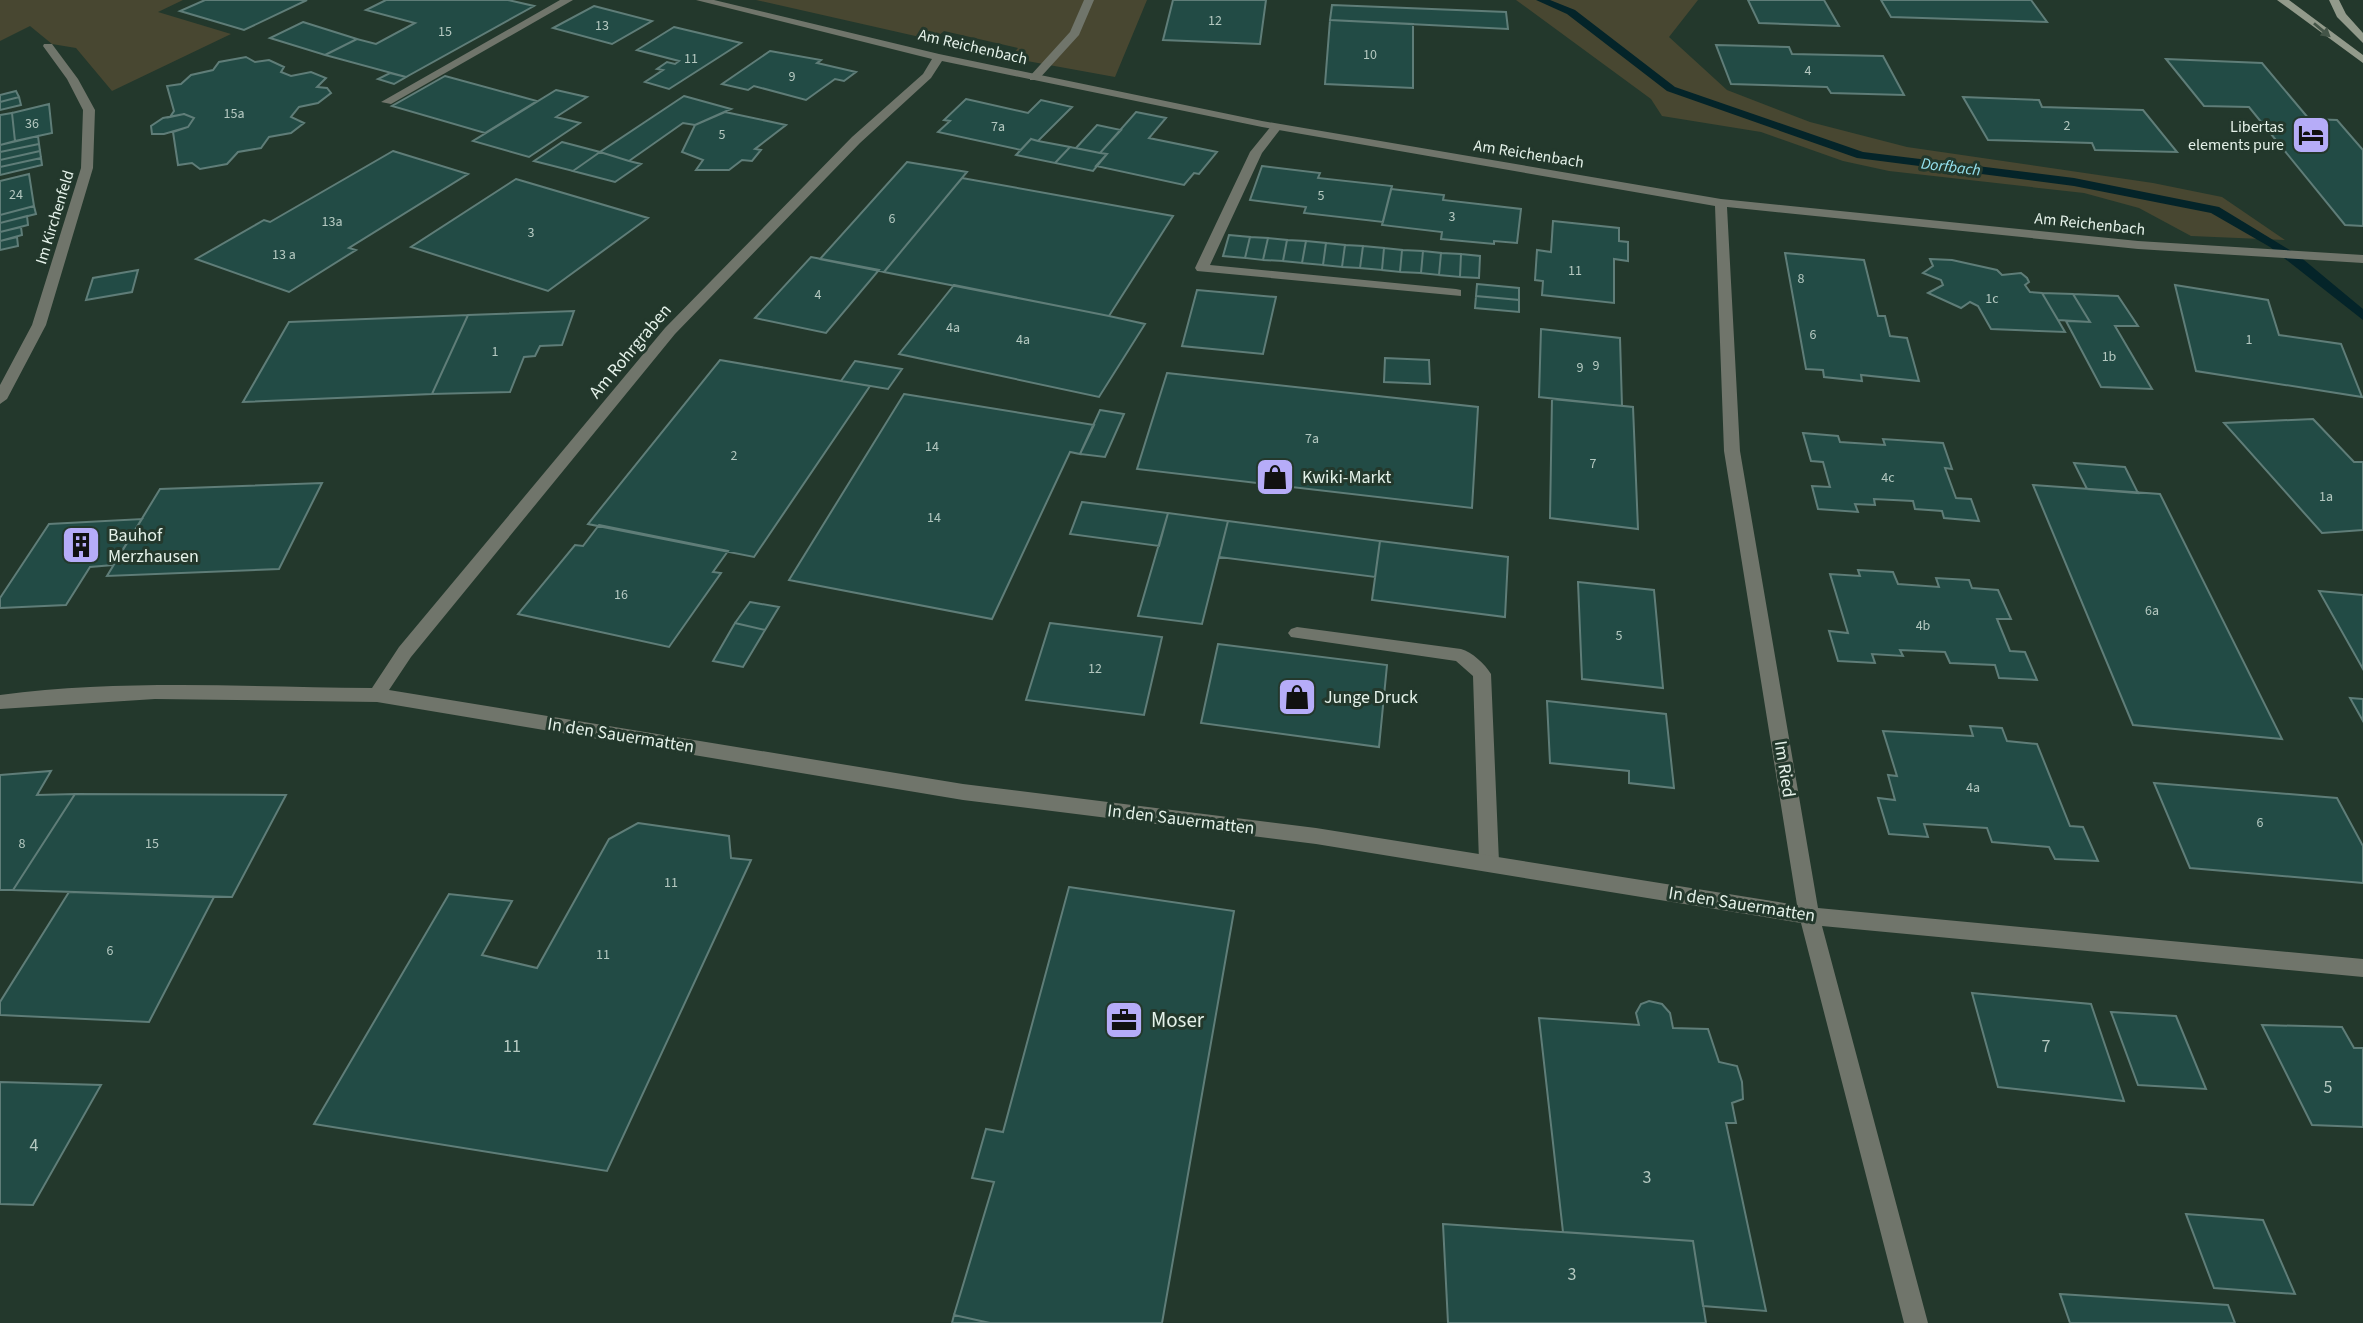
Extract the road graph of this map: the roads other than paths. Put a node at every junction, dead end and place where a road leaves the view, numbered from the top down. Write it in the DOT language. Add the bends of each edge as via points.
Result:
graph roads {
  1 [pos="568,0"];
  2 [pos="701,0"];
  3 [pos="1089,0"];
  4 [pos="2282,0"];
  5 [pos="2334,0"];
  6 [pos="2363,40"];
  7 [pos="48,46"];
  8 [pos="939,58"];
  9 [pos="2363,60"];
  10 [pos="1034,78"];
  11 [pos="387,102"];
  12 [pos="1276,127"];
  13 [pos="1721,203"];
  14 [pos="2363,259"];
  15 [pos="1456,293"];
  16 [pos="0,399"];
  17 [pos="1297,633"];
  18 [pos="377,695"];
  19 [pos="0,702"];
  20 [pos="1489,862"];
  21 [pos="1809,916"];
  22 [pos="2363,968"];
  23 [pos="1916,1323"];
  1 -- 11 [label="street"];
  2 -- 8 [label="street, Am Reichenbach"];
  3 -- 10 [label="street" via="1075,33"];
  4 -- 9 [label="main road, one-way"];
  5 -- 6 [label="main road"];
  7 -- 16 [label="street, Im Kirchenfeld" via="89,110 88,169 39,325"];
  8 -- 10 [label="street, Am Reichenbach"];
  8 -- 18 [label="street, Am Rohrgraben" via="927,76 856,140 670,331 405,652"];
  10 -- 12 [label="street, Am Reichenbach"];
  12 -- 13 [label="street, Am Reichenbach"];
  12 -- 15 [label="street" via="1256,152 1202,268"];
  13 -- 14 [label="street, Am Reichenbach" via="2124,244"];
  13 -- 21 [label="street, Im Ried" via="1732,451"];
  17 -- 20 [label="street" via="1461,655 1482,674"];
  18 -- 19 [label="street, In den Sauermatten" via="155,692"];
  18 -- 20 [label="street, In den Sauermatten" via="963,792"];
  20 -- 21 [label="street, In den Sauermatten"];
  21 -- 22 [label="street, In den Sauermatten"];
  21 -- 23 [label="street, Im Ried"];
}
